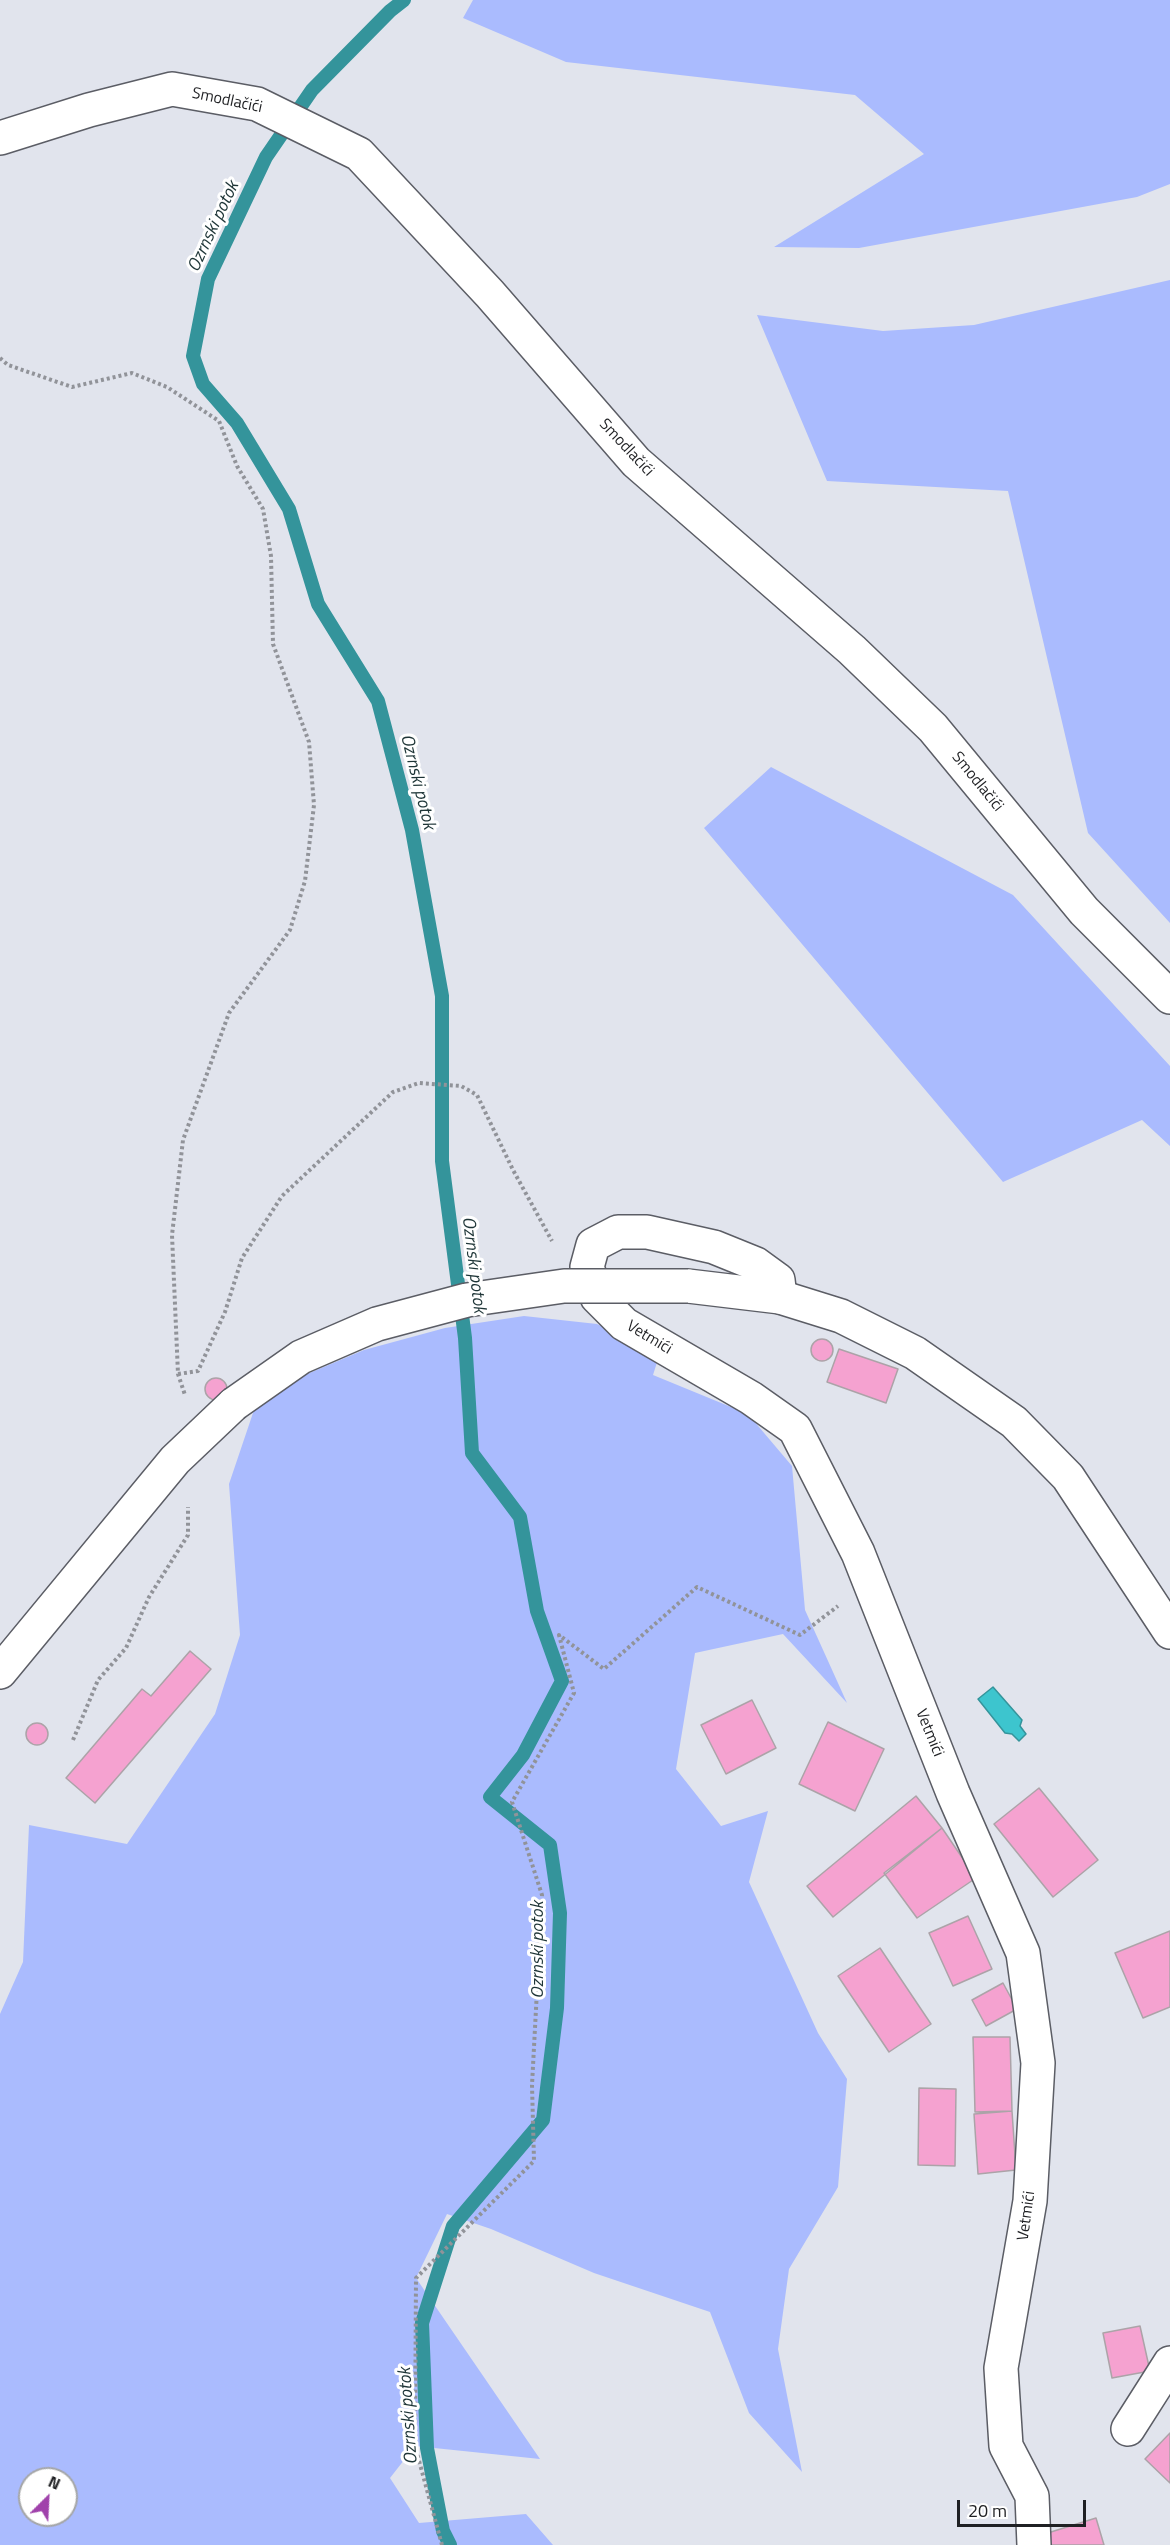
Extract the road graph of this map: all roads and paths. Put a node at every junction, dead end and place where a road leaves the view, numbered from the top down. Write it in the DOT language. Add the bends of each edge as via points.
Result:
graph roads {
  1 [pos="0,138"];
  2 [pos="0,358"];
  3 [pos="1170,997"];
  4 [pos="587,1267"];
  5 [pos="780,1297"];
  6 [pos="178,1374"];
  7 [pos="200,1436"];
  8 [pos="175,1460"];
  9 [pos="869,1582"];
  10 [pos="1170,1632"];
  11 [pos="0,1672"];
  12 [pos="73,1740"];
  13 [pos="1170,2363"];
  14 [pos="1128,2429"];
  15 [pos="442,2545"];
  16 [pos="1034,2545"];
  1 -- 3 [label="street, Smodlačići" via="172,89 257,104 358,154 490,294 636,462 852,650 933,728 1084,911"];
  2 -- 6 [label="path" via="8,365 72,387 132,373 167,387 219,421 237,466 263,509 271,556 273,644 309,742 314,805 305,881 290,930 229,1013 183,1140 172,1235"];
  4 -- 5 [label="street" via="593,1245 618,1232 647,1232 714,1247 756,1264 778,1280"];
  4 -- 6 [label="path" via="561,1256 477,1095 460,1086 419,1083 393,1092 282,1196 242,1258 225,1312 198,1371"];
  4 -- 9 [label="street, Vetmići" via="597,1297 624,1324 751,1398 795,1429"];
  5 -- 7 [label="street, bridge" via="688,1286 564,1286 466,1300 377,1324 301,1357 234,1404"];
  5 -- 10 [label="street" via="841,1316 915,1353 1014,1422 1068,1477"];
  6 -- 7 [label="path"];
  7 -- 8 [label="street"];
  8 -- 11 [label="street"];
  8 -- 12 [label="path" via="188,1498 189,1534 149,1597 126,1648 98,1680"];
  9 -- 15 [label="path" via="800,1635 697,1587 604,1669 559,1635 574,1693 512,1802 542,1895 532,2085 534,2161 416,2278 415,2446"];
  9 -- 16 [label="street, Vetmići" via="1023,1953 1038,2063 1030,2201 1001,2368 1006,2446 1032,2496"];
  13 -- 14 [label="street"];
}
